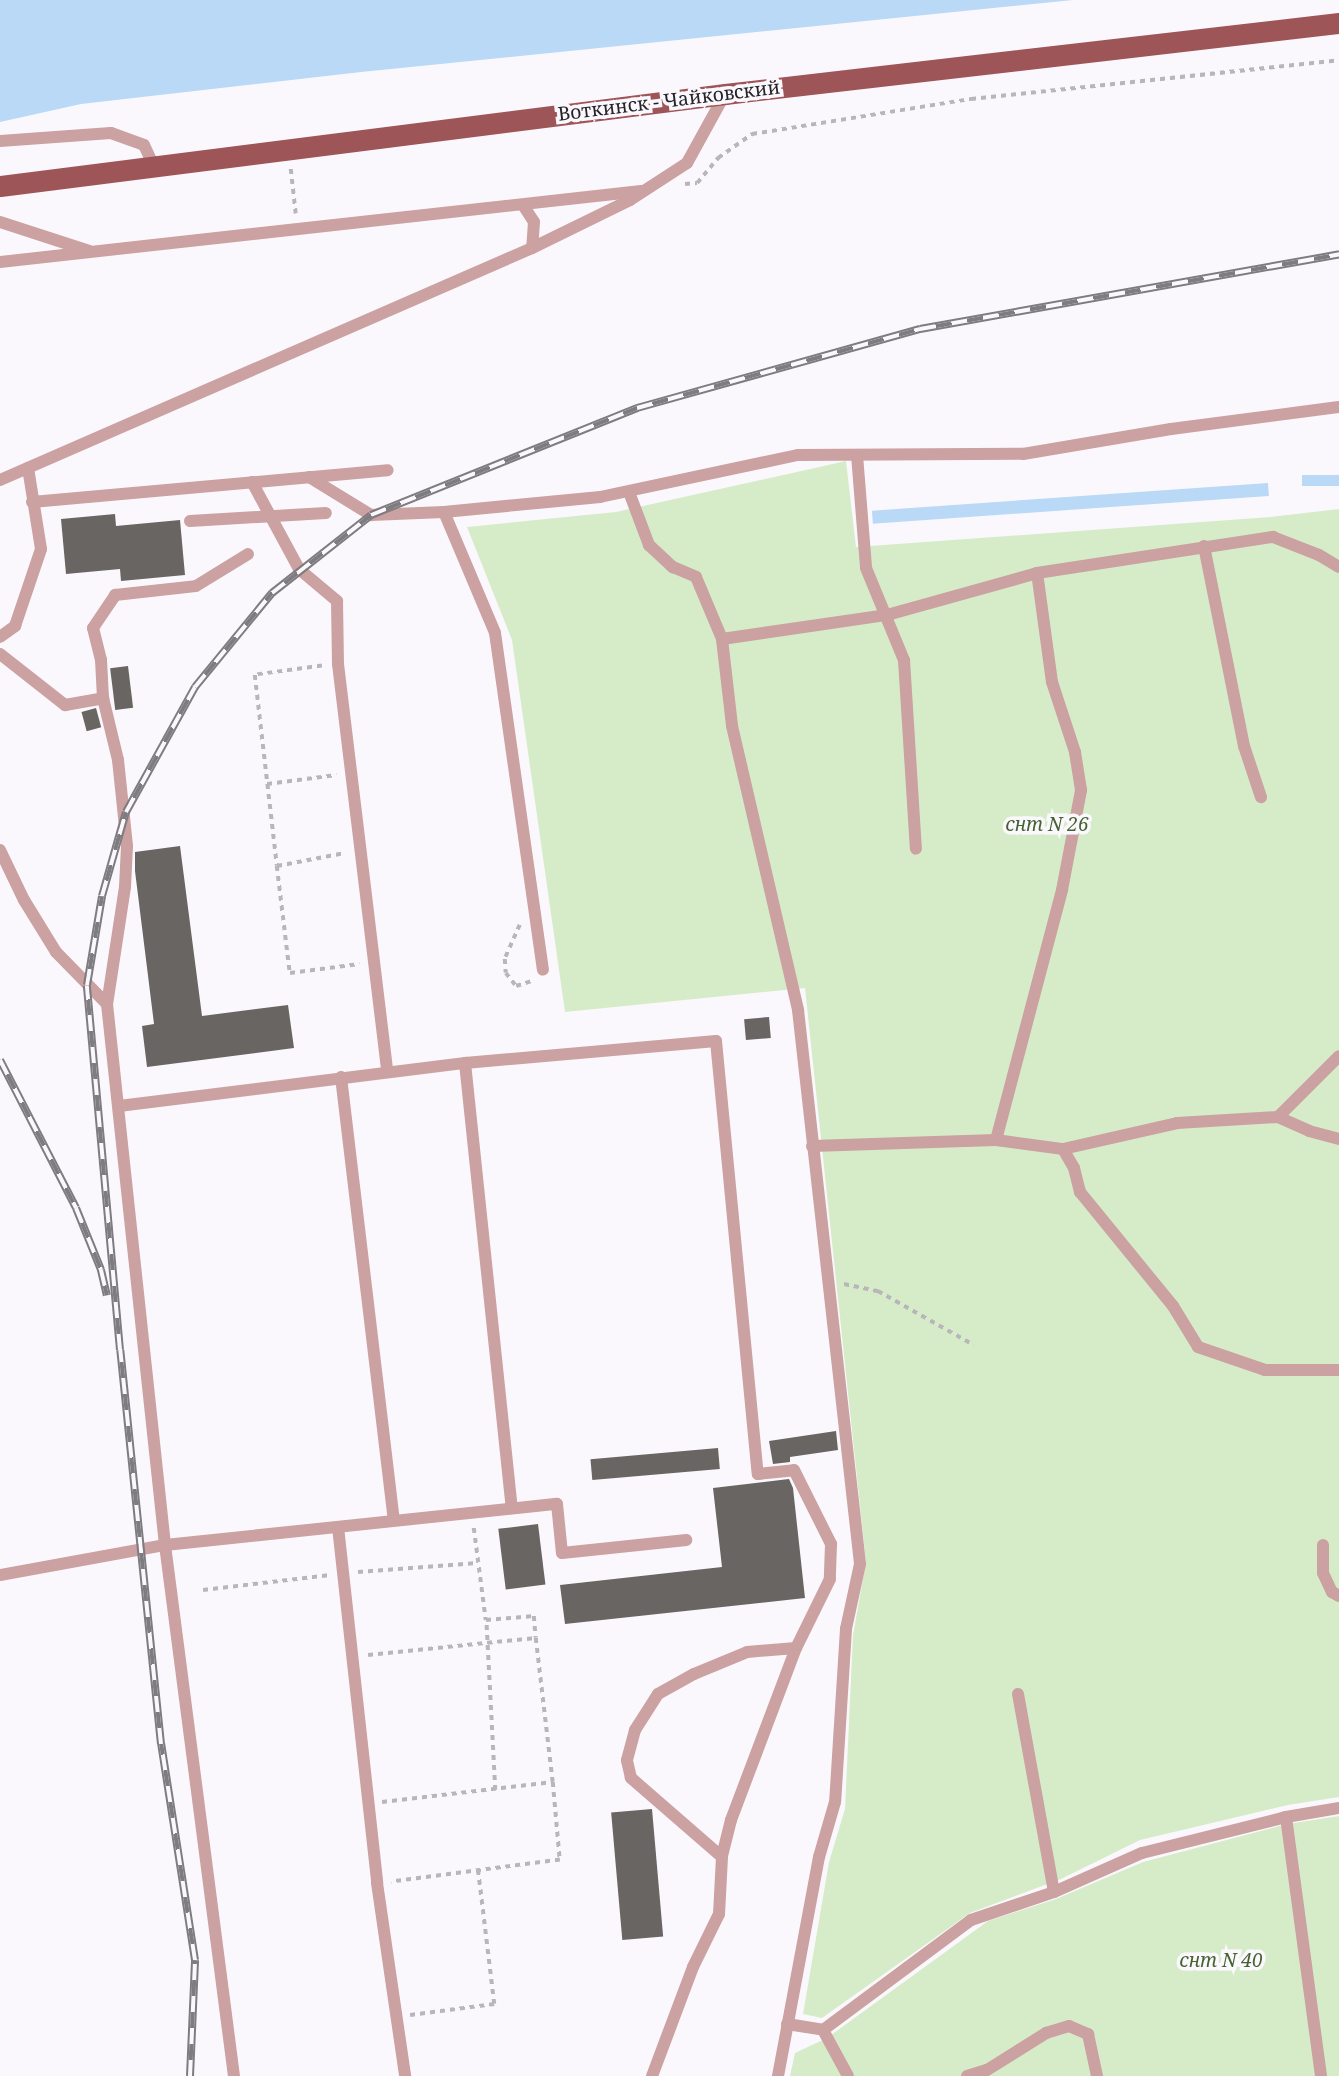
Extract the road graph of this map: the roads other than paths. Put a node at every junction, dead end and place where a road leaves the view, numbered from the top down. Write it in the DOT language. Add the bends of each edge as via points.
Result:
graph roads {
  1 [pos="1339,23"];
  2 [pos="725,94"];
  3 [pos="0,141"];
  4 [pos="154,166"];
  5 [pos="0,186"];
  6 [pos="645,190"];
  7 [pos="523,205"];
  8 [pos="0,222"];
  9 [pos="532,248"];
  10 [pos="93,253"];
  11 [pos="0,262"];
  12 [pos="1339,407"];
  13 [pos="857,456"];
  14 [pos="28,468"];
  15 [pos="388,470"];
  16 [pos="309,477"];
  17 [pos="0,480"];
  18 [pos="252,482"];
  19 [pos="629,492"];
  20 [pos="32,502"];
  21 [pos="444,512"];
  22 [pos="326,513"];
  23 [pos="271,516"];
  24 [pos="190,521"];
  25 [pos="1204,546"];
  26 [pos="248,554"];
  27 [pos="1339,567"];
  28 [pos="1037,573"];
  29 [pos="887,615"];
  30 [pos="0,637"];
  31 [pos="722,639"];
  32 [pos="0,654"];
  33 [pos="103,698"];
  34 [pos="1261,797"];
  35 [pos="916,849"];
  36 [pos="0,850"];
  37 [pos="542,970"];
  38 [pos="107,1004"];
  39 [pos="1339,1056"];
  40 [pos="464,1063"];
  41 [pos="387,1072"];
  42 [pos="341,1077"];
  43 [pos="119,1106"];
  44 [pos="1278,1117"];
  45 [pos="1339,1139"];
  46 [pos="996,1140"];
  47 [pos="812,1146"];
  48 [pos="1063,1149"];
  49 [pos="1339,1370"];
  50 [pos="512,1508"];
  51 [pos="394,1520"];
  52 [pos="338,1527"];
  53 [pos="686,1540"];
  54 [pos="165,1545"];
  55 [pos="1323,1545"];
  56 [pos="0,1575"];
  57 [pos="1339,1596"];
  58 [pos="796,1648"];
  59 [pos="1018,1695"];
  60 [pos="1339,1808"];
  61 [pos="1286,1817"];
  62 [pos="722,1857"];
  63 [pos="1054,1892"];
  64 [pos="787,2024"];
  65 [pos="823,2031"];
  66 [pos="234,2076"];
  67 [pos="405,2076"];
  68 [pos="652,2076"];
  69 [pos="778,2076"];
  70 [pos="848,2076"];
  71 [pos="967,2076"];
  72 [pos="1097,2076"];
  73 [pos="1321,2076"];
  1 -- 2 [label="main road, Воткинск - Чайковский"];
  2 -- 4 [label="main road, Воткинск - Чайковский"];
  2 -- 6 [label="lane" via="687,163"];
  3 -- 4 [label="lane" via="111,134 144,145"];
  4 -- 5 [label="main road, Воткинск - Чайковский"];
  6 -- 7 [label="lane"];
  6 -- 9 [label="lane"];
  7 -- 9 [label="lane" via="534,222"];
  7 -- 10 [label="lane"];
  8 -- 10 [label="lane"];
  9 -- 14 [label="lane"];
  10 -- 11 [label="lane"];
  12 -- 13 [label="lane" via="1023,454"];
  13 -- 19 [label="lane" via="798,455"];
  13 -- 29 [label="lane" via="866,568"];
  14 -- 17 [label="lane"];
  14 -- 20 [label="lane"];
  15 -- 16 [label="lane"];
  16 -- 18 [label="lane"];
  16 -- 21 [label="lane" via="371,515"];
  18 -- 20 [label="lane"];
  18 -- 23 [label="lane"];
  19 -- 21 [label="lane"];
  19 -- 31 [label="lane" via="649,545 673,567 696,577"];
  20 -- 30 [label="lane" via="41,549 15,626"];
  21 -- 37 [label="lane" via="495,633"];
  22 -- 23 [label="lane"];
  23 -- 24 [label="lane"];
  23 -- 41 [label="lane" via="299,569 337,601 338,664"];
  25 -- 27 [label="lane" via="1273,537"];
  25 -- 28 [label="lane"];
  25 -- 34 [label="lane" via="1244,746"];
  26 -- 33 [label="lane" via="196,586 115,595 93,628"];
  28 -- 29 [label="lane"];
  28 -- 46 [label="lane" via="1052,682 1075,752 1081,790 1062,890"];
  29 -- 31 [label="lane"];
  29 -- 35 [label="lane" via="904,660"];
  31 -- 47 [label="lane" via="732,726 798,1010"];
  32 -- 33 [label="lane" via="65,705"];
  33 -- 38 [label="lane" via="118,760 127,846"];
  36 -- 38 [label="lane" via="56,952"];
  38 -- 43 [label="lane"];
  39 -- 44 [label="lane"];
  40 -- 41 [label="lane"];
  40 -- 50 [label="lane"];
  40 -- 58 [label="lane" via="716,1041 758,1474 794,1470 831,1544 830,1579"];
  41 -- 42 [label="lane"];
  42 -- 43 [label="lane"];
  42 -- 51 [label="lane"];
  43 -- 54 [label="lane"];
  44 -- 45 [label="lane"];
  44 -- 48 [label="lane" via="1177,1123"];
  46 -- 47 [label="lane"];
  46 -- 48 [label="lane"];
  47 -- 64 [label="lane" via="860,1564 846,1629 835,1802 819,1857"];
  48 -- 49 [label="lane" via="1080,1192 1172,1306 1198,1347 1265,1370"];
  50 -- 51 [label="lane"];
  50 -- 53 [label="lane" via="556,1504 562,1553"];
  51 -- 52 [label="lane"];
  52 -- 54 [label="lane"];
  52 -- 67 [label="lane" via="377,1884"];
  54 -- 56 [label="lane"];
  54 -- 66 [label="lane"];
  55 -- 57 [label="lane" via="1323,1573"];
  58 -- 62 [label="lane" via="731,1820"];
  58 -- 62 [label="lane" via="747,1652 694,1674 658,1694 635,1730 627,1760 631,1778"];
  59 -- 63 [label="lane"];
  60 -- 61 [label="lane"];
  61 -- 63 [label="lane" via="1142,1853"];
  61 -- 73 [label="lane"];
  62 -- 68 [label="lane" via="719,1914 693,1967"];
  63 -- 65 [label="lane" via="971,1920"];
  64 -- 65 [label="lane"];
  64 -- 69 [label="lane"];
  65 -- 70 [label="lane"];
  71 -- 72 [label="lane" via="987,2070 1046,2033 1069,2026 1088,2034"];
}
